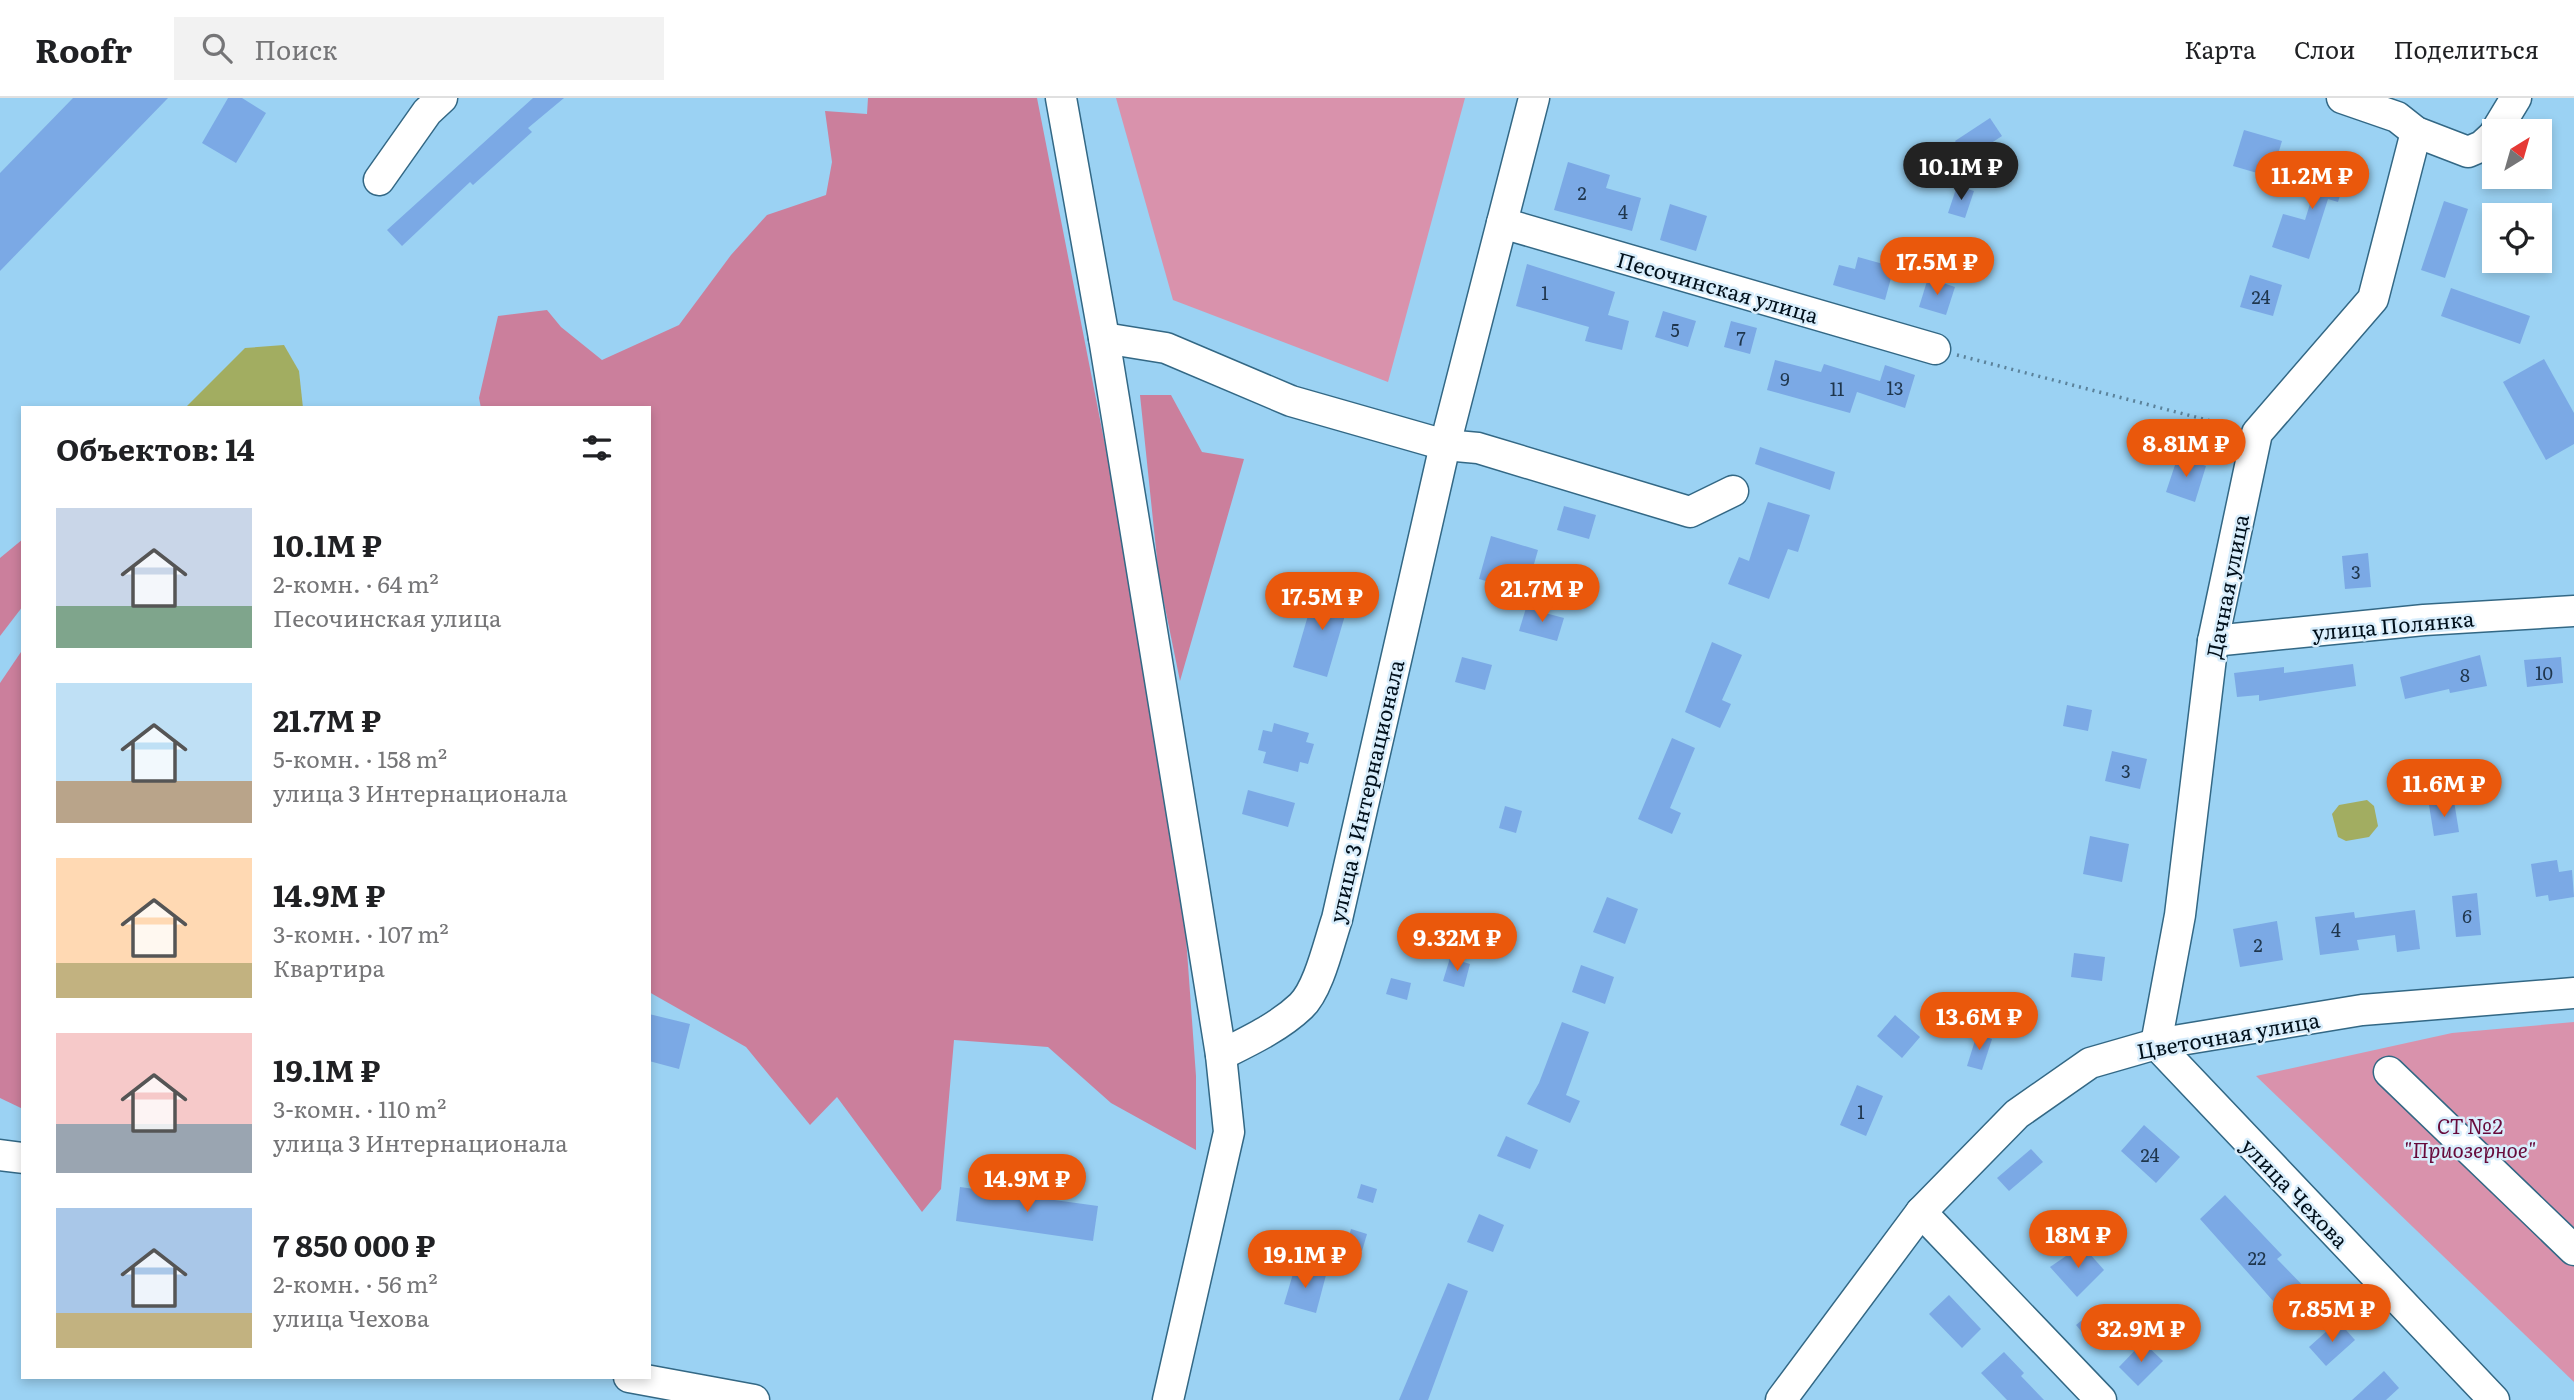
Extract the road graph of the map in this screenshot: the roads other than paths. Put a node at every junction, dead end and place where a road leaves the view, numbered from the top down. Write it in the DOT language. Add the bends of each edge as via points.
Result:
graph roads {
  1 [pos="442,98"];
  2 [pos="1062,98"];
  3 [pos="1534,98"];
  4 [pos="2342,98"];
  5 [pos="2516,98"];
  6 [pos="2503,119"];
  7 [pos="2416,132"];
  8 [pos="2482,146"];
  9 [pos="379,180"];
  10 [pos="1502,223"];
  11 [pos="1104,338"];
  12 [pos="1935,349"];
  13 [pos="1445,445"];
  14 [pos="1733,491"];
  15 [pos="2574,611"];
  16 [pos="2213,641"];
  17 [pos="2574,993"];
  18 [pos="2156,1044"];
  19 [pos="1221,1055"];
  20 [pos="2389,1072"];
  21 [pos="0,1155"];
  22 [pos="21,1158"];
  23 [pos="1921,1212"];
  24 [pos="2574,1250"];
  25 [pos="640,1379"];
  26 [pos="754,1400"];
  27 [pos="1168,1400"];
  28 [pos="1781,1400"];
  29 [pos="2101,1400"];
  30 [pos="2494,1400"];
  1 -- 9 [label="street"];
  2 -- 11 [label="street"];
  3 -- 10 [label="street, улица 3 Интернационала"];
  4 -- 7 [label="street" via="2397,117"];
  5 -- 6 [label="street"];
  7 -- 8 [label="street" via="2468,152"];
  7 -- 16 [label="street, Дачная улица" via="2373,299 2257,433"];
  10 -- 12 [label="street, Песочинская улица"];
  10 -- 13 [label="street, улица 3 Интернационала"];
  11 -- 13 [label="street" via="1166,348 1291,401"];
  11 -- 19 [label="street"];
  13 -- 14 [label="street" via="1478,448 1690,512"];
  13 -- 19 [label="street, улица 3 Интернационала" via="1337,919 1321,967 1303,1004 1265,1033"];
  15 -- 16 [label="street, улица Полянка"];
  16 -- 18 [label="street, Дачная улица" via="2180,915"];
  17 -- 18 [label="street, Цветочная улица" via="2362,1010"];
  18 -- 23 [label="street, Цветочная улица" via="2090,1063 2017,1114"];
  18 -- 30 [label="street, улица Чехова"];
  19 -- 27 [label="street" via="1229,1132"];
  20 -- 24 [label="street"];
  21 -- 22 [label="street"];
  23 -- 28 [label="street, Цветочная улица"];
  23 -- 29 [label="street"];
  25 -- 26 [label="street"];
}
